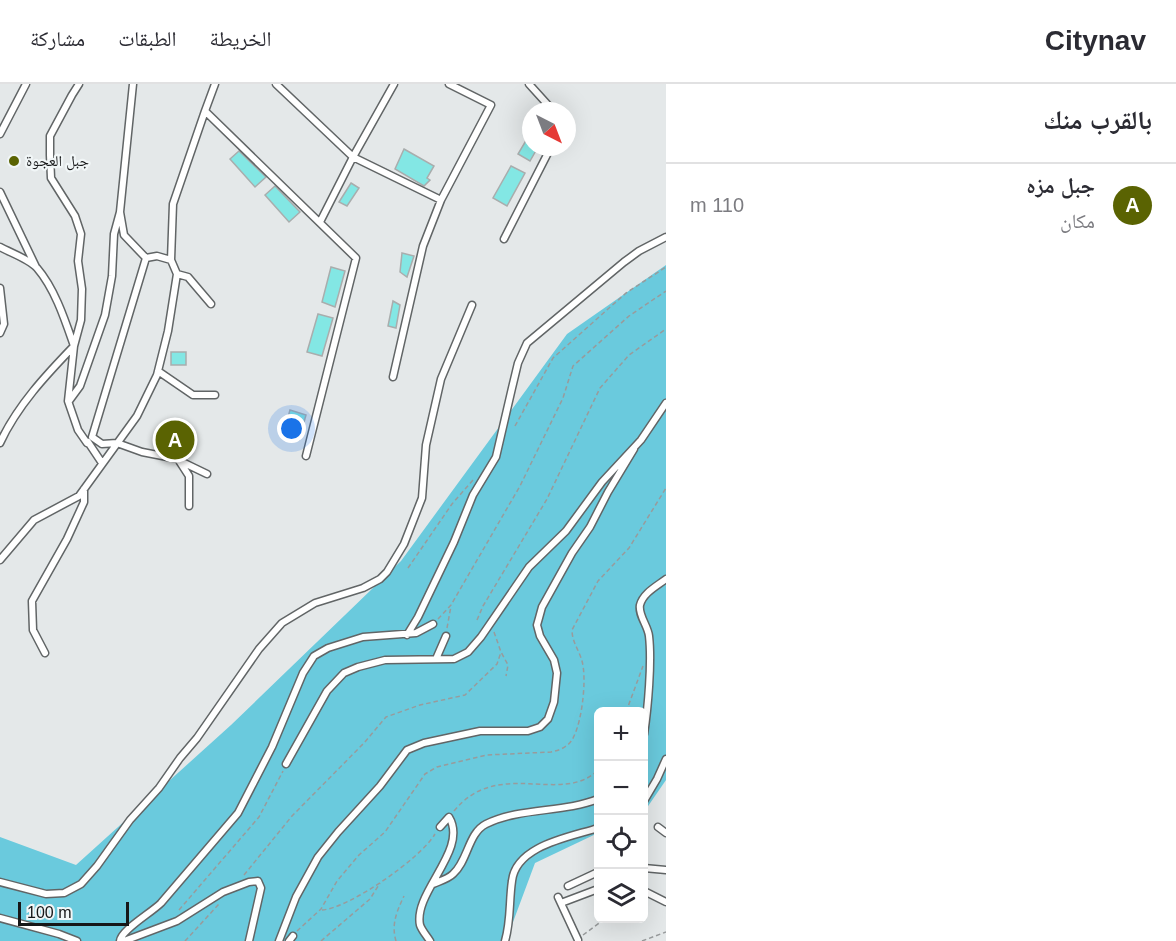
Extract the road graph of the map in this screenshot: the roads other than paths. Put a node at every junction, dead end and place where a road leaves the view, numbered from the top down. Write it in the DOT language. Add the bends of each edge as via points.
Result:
graph roads {
  1 [pos="26,84"];
  2 [pos="80,84"];
  3 [pos="133,84"];
  4 [pos="215,84"];
  5 [pos="276,84"];
  6 [pos="394,84"];
  7 [pos="449,84"];
  8 [pos="529,84"];
  9 [pos="545,102"];
  10 [pos="205,111"];
  11 [pos="0,134"];
  12 [pos="353,156"];
  13 [pos="546,156"];
  14 [pos="0,192"];
  15 [pos="441,200"];
  16 [pos="120,212"];
  17 [pos="320,222"];
  18 [pos="666,237"];
  19 [pos="504,239"];
  20 [pos="0,247"];
  21 [pos="146,258"];
  22 [pos="171,260"];
  23 [pos="36,267"];
  24 [pos="177,274"];
  25 [pos="0,288"];
  26 [pos="211,304"];
  27 [pos="472,304"];
  28 [pos="0,333"];
  29 [pos="74,346"];
  30 [pos="158,371"];
  31 [pos="393,377"];
  32 [pos="215,395"];
  33 [pos="68,401"];
  34 [pos="666,404"];
  35 [pos="92,437"];
  36 [pos="0,443"];
  37 [pos="87,443"];
  38 [pos="117,443"];
  39 [pos="634,449"];
  40 [pos="306,456"];
  41 [pos="178,459"];
  42 [pos="102,463"];
  43 [pos="207,474"];
  44 [pos="84,489"];
  45 [pos="189,506"];
  46 [pos="0,560"];
  47 [pos="666,579"];
  48 [pos="433,624"];
  49 [pos="407,635"];
  50 [pos="446,636"];
  51 [pos="45,652"];
  52 [pos="436,659"];
  53 [pos="647,707"];
  54 [pos="666,759"];
  55 [pos="286,764"];
  56 [pos="648,794"];
  57 [pos="594,800"];
  58 [pos="440,827"];
  59 [pos="658,827"];
  60 [pos="594,829"];
  61 [pos="666,834"];
  62 [pos="648,868"];
  63 [pos="666,870"];
  64 [pos="594,874"];
  65 [pos="0,882"];
  66 [pos="433,884"];
  67 [pos="568,886"];
  68 [pos="594,890"];
  69 [pos="648,893"];
  70 [pos="666,902"];
  71 [pos="0,918"];
  72 [pos="578,940"];
  73 [pos="76,941"];
  74 [pos="122,941"];
  75 [pos="249,941"];
  76 [pos="279,941"];
  77 [pos="430,941"];
  78 [pos="505,941"];
  1 -- 11 [label="street"];
  2 -- 29 [label="street" via="50,136 51,178 75,216 81,234 81,320"];
  3 -- 16 [label="street"];
  4 -- 10 [label="street"];
  5 -- 12 [label="street"];
  6 -- 12 [label="street"];
  7 -- 15 [label="street" via="491,105"];
  8 -- 9 [label="street"];
  10 -- 17 [label="street"];
  10 -- 22 [label="street" via="172,204"];
  12 -- 15 [label="street"];
  12 -- 17 [label="street"];
  13 -- 19 [label="street"];
  14 -- 23 [label="street"];
  15 -- 31 [label="street" via="423,246"];
  16 -- 21 [label="street" via="124,235"];
  16 -- 33 [label="street" via="105,315 80,386"];
  17 -- 40 [label="street" via="356,258"];
  18 -- 49 [label="street" via="624,262 527,343 514,380 499,450 473,495"];
  20 -- 23 [label="street"];
  21 -- 22 [label="street"];
  21 -- 35 [label="street"];
  22 -- 24 [label="street"];
  23 -- 29 [label="street" via="53,294"];
  24 -- 26 [label="street" via="188,277"];
  24 -- 30 [label="street"];
  25 -- 28 [label="street" via="4,324"];
  27 -- 65 [label="street" via="441,379 426,445 422,498 392,567 363,588 315,603 282,623 166,779 81,884 64,893 46,894"];
  29 -- 33 [label="street"];
  29 -- 36 [label="street" via="26,401"];
  30 -- 32 [label="street" via="193,395"];
  30 -- 38 [label="street" via="137,416"];
  33 -- 37 [label="street"];
  34 -- 39 [label="street"];
  35 -- 37 [label="street"];
  35 -- 38 [label="street" via="102,444"];
  37 -- 42 [label="street"];
  38 -- 41 [label="street"];
  38 -- 42 [label="street"];
  39 -- 52 [label="street" via="602,482 566,531 529,567 468,652 454,659"];
  39 -- 76 [label="street" via="538,618 540,636 557,673 548,718 540,727 528,731 480,731 424,742 407,750 318,857 296,897"];
  41 -- 43 [label="street"];
  41 -- 45 [label="street" via="189,476"];
  42 -- 44 [label="street"];
  44 -- 46 [label="street" via="80,496 33,520"];
  44 -- 51 [label="street" via="84,502 67,539 32,601 33,630"];
  47 -- 53 [label="street" via="641,604 649,634"];
  48 -- 49 [label="street"];
  49 -- 74 [label="street" via="363,637 314,656 238,813 161,903 120,936"];
  50 -- 52 [label="street"];
  52 -- 55 [label="street" via="386,660 338,677"];
  54 -- 56 [label="street"];
  57 -- 66 [label="street" via="484,825 454,873"];
  58 -- 66 [label="street" via="449,818 454,825 448,855"];
  59 -- 61 [label="street"];
  60 -- 78 [label="street" via="562,838 519,862 512,882"];
  62 -- 63 [label="street"];
  64 -- 67 [label="street"];
  66 -- 77 [label="street" via="420,919"];
  68 -- 72 [label="street" via="560,900"];
  69 -- 70 [label="street"];
  71 -- 73 [label="street"];
  74 -- 75 [label="street" via="177,921 211,898 258,881 261,883"];
}
